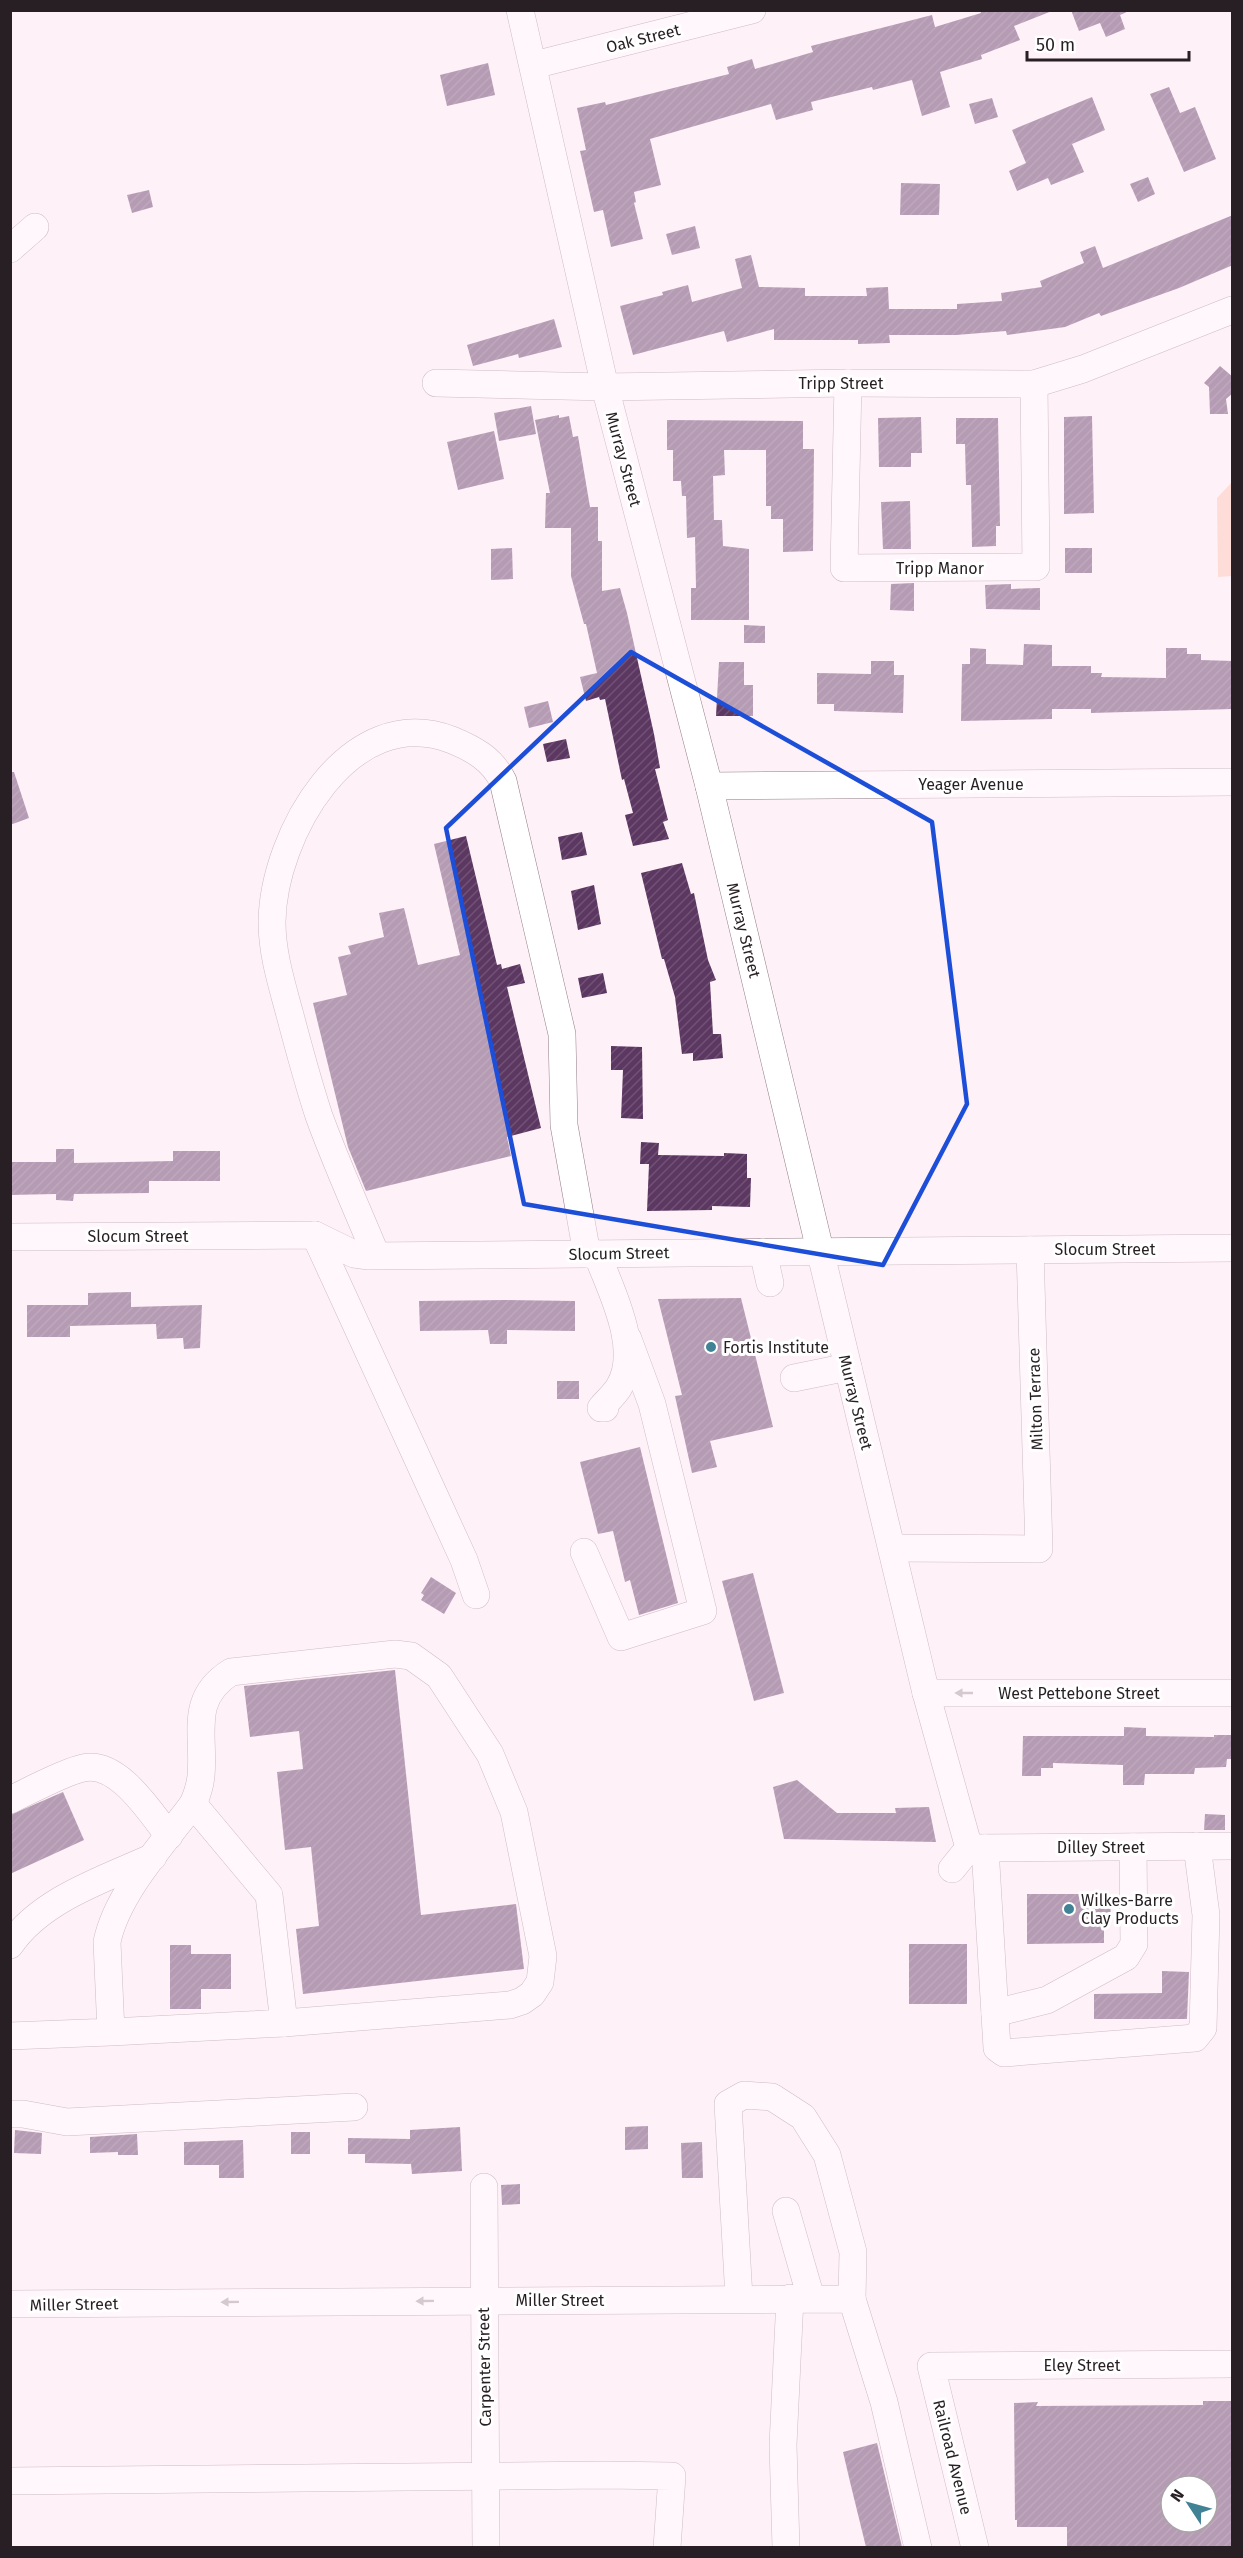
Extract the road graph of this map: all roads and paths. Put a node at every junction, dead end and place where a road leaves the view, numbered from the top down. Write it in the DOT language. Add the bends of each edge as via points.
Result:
graph roads {
  1 [pos="520,10"];
  2 [pos="752,10"];
  3 [pos="534,65"];
  4 [pos="35,227"];
  5 [pos="10,249"];
  6 [pos="1233,310"];
  7 [pos="436,383"];
  8 [pos="848,383"];
  9 [pos="1034,384"];
  10 [pos="605,387"];
  11 [pos="1233,782"];
  12 [pos="709,786"];
  13 [pos="315,1235"];
  14 [pos="10,1237"];
  15 [pos="1233,1248"];
  16 [pos="1030,1250"];
  17 [pos="763,1252"];
  18 [pos="820,1252"];
  19 [pos="592,1254"];
  20 [pos="376,1255"];
  21 [pos="770,1283"];
  22 [pos="627,1339"];
  23 [pos="848,1367"];
  24 [pos="794,1378"];
  25 [pos="605,1408"];
  26 [pos="892,1548"];
  27 [pos="584,1552"];
  28 [pos="476,1595"];
  29 [pos="926,1693"];
  30 [pos="1233,1693"];
  31 [pos="10,1800"];
  32 [pos="193,1804"];
  33 [pos="162,1846"];
  34 [pos="1197,1846"];
  35 [pos="1233,1846"];
  36 [pos="1133,1847"];
  37 [pos="969,1855"];
  38 [pos="10,1945"];
  39 [pos="995,2013"];
  40 [pos="284,2024"];
  41 [pos="111,2032"];
  42 [pos="10,2036"];
  43 [pos="354,2108"];
  44 [pos="10,2114"];
  45 [pos="484,2187"];
  46 [pos="786,2211"];
  47 [pos="739,2298"];
  48 [pos="801,2298"];
  49 [pos="852,2299"];
  50 [pos="483,2300"];
  51 [pos="10,2304"];
  52 [pos="1233,2364"];
  53 [pos="931,2366"];
  54 [pos="486,2478"];
  55 [pos="10,2481"];
  56 [pos="486,2547"];
  57 [pos="667,2547"];
  58 [pos="786,2547"];
  59 [pos="918,2547"];
  60 [pos="975,2547"];
  1 -- 3 [label="street, Murray Street"];
  2 -- 3 [label="street, Oak Street"];
  3 -- 10 [label="street, Murray Street"];
  4 -- 5 [label="street"];
  6 -- 9 [label="street, Tripp Street" via="1083,369"];
  7 -- 10 [label="street, Tripp Street"];
  8 -- 9 [label="street, Tripp Street"];
  8 -- 9 [label="street, Tripp Manor" via="844,568 1036,567"];
  8 -- 10 [label="street, Tripp Street"];
  10 -- 12 [label="street, Murray Street"];
  11 -- 12 [label="street, Yeager Avenue"];
  12 -- 18 [label="street, Murray Street"];
  13 -- 14 [label="street, Slocum Street"];
  13 -- 20 [label="street, Slocum Street" via="354,1254"];
  13 -- 28 [label="street" via="464,1560"];
  15 -- 16 [label="street, Slocum Street"];
  16 -- 18 [label="street, Slocum Street"];
  16 -- 26 [label="street, Milton Terrace" via="1039,1549"];
  17 -- 18 [label="street, Slocum Street"];
  17 -- 19 [label="street, Slocum Street"];
  17 -- 21 [label="street"];
  18 -- 23 [label="street, Murray Street"];
  19 -- 20 [label="street, Slocum Street"];
  19 -- 20 [label="street" via="564,1125 562,1034 503,781 487,758 449,739 422,733 374,742 345,760 328,777 291,838 277,882 272,919 278,968 319,1115"];
  19 -- 22 [label="street"];
  22 -- 25 [label="street" via="628,1356 620,1386 601,1408"];
  22 -- 27 [label="street" via="652,1404 703,1611 621,1637"];
  23 -- 24 [label="street"];
  23 -- 26 [label="street, Murray Street"];
  26 -- 29 [label="street, Murray Street"];
  30 -- 29 [label="street, West Pettebone Street, one-way"];
  29 -- 37 [label="street, Murray Street" via="941,1784"];
  31 -- 33 [label="street" via="82,1768 105,1769 126,1784"];
  32 -- 33 [label="street"];
  32 -- 40 [label="street" via="269,1895"];
  32 -- 40 [label="street" via="201,1776 202,1709 221,1678 231,1672 395,1654 411,1656 439,1676 490,1754 514,1812 543,1956 540,1982 532,1994 510,2005"];
  33 -- 38 [label="street" via="47,1910"];
  33 -- 41 [label="street" via="110,1928 107,1942"];
  34 -- 35 [label="street, Dilley Street"];
  34 -- 36 [label="street, Dilley Street"];
  34 -- 39 [label="street, Murray Street" via="1206,1916 1203,2028 1196,2038 1004,2053 997,2048"];
  36 -- 37 [label="street, Dilley Street"];
  36 -- 39 [label="street" via="1134,1944 1126,1957 1047,2000"];
  37 -- 39 [label="street, Murray Street"];
  40 -- 41 [label="street"];
  41 -- 42 [label="street"];
  43 -- 44 [label="street" via="67,2122"];
  45 -- 50 [label="street, Carpenter Street"];
  46 -- 48 [label="street"];
  47 -- 48 [label="street, Miller Street"];
  47 -- 49 [label="street" via="728,2104 744,2095 772,2097 803,2117 827,2155 853,2252"];
  47 -- 50 [label="street, Miller Street"];
  48 -- 49 [label="street, Miller Street"];
  48 -- 58 [label="street" via="783,2445"];
  49 -- 59 [label="street" via="884,2403"];
  50 -- 51 [label="street, Miller Street, one-way"];
  50 -- 54 [label="street, Carpenter Street"];
  52 -- 53 [label="street, Eley Street"];
  53 -- 60 [label="street, Railroad Avenue"];
  54 -- 55 [label="street"];
  54 -- 56 [label="street, Carpenter Street"];
  54 -- 57 [label="street" via="672,2476"];
}
